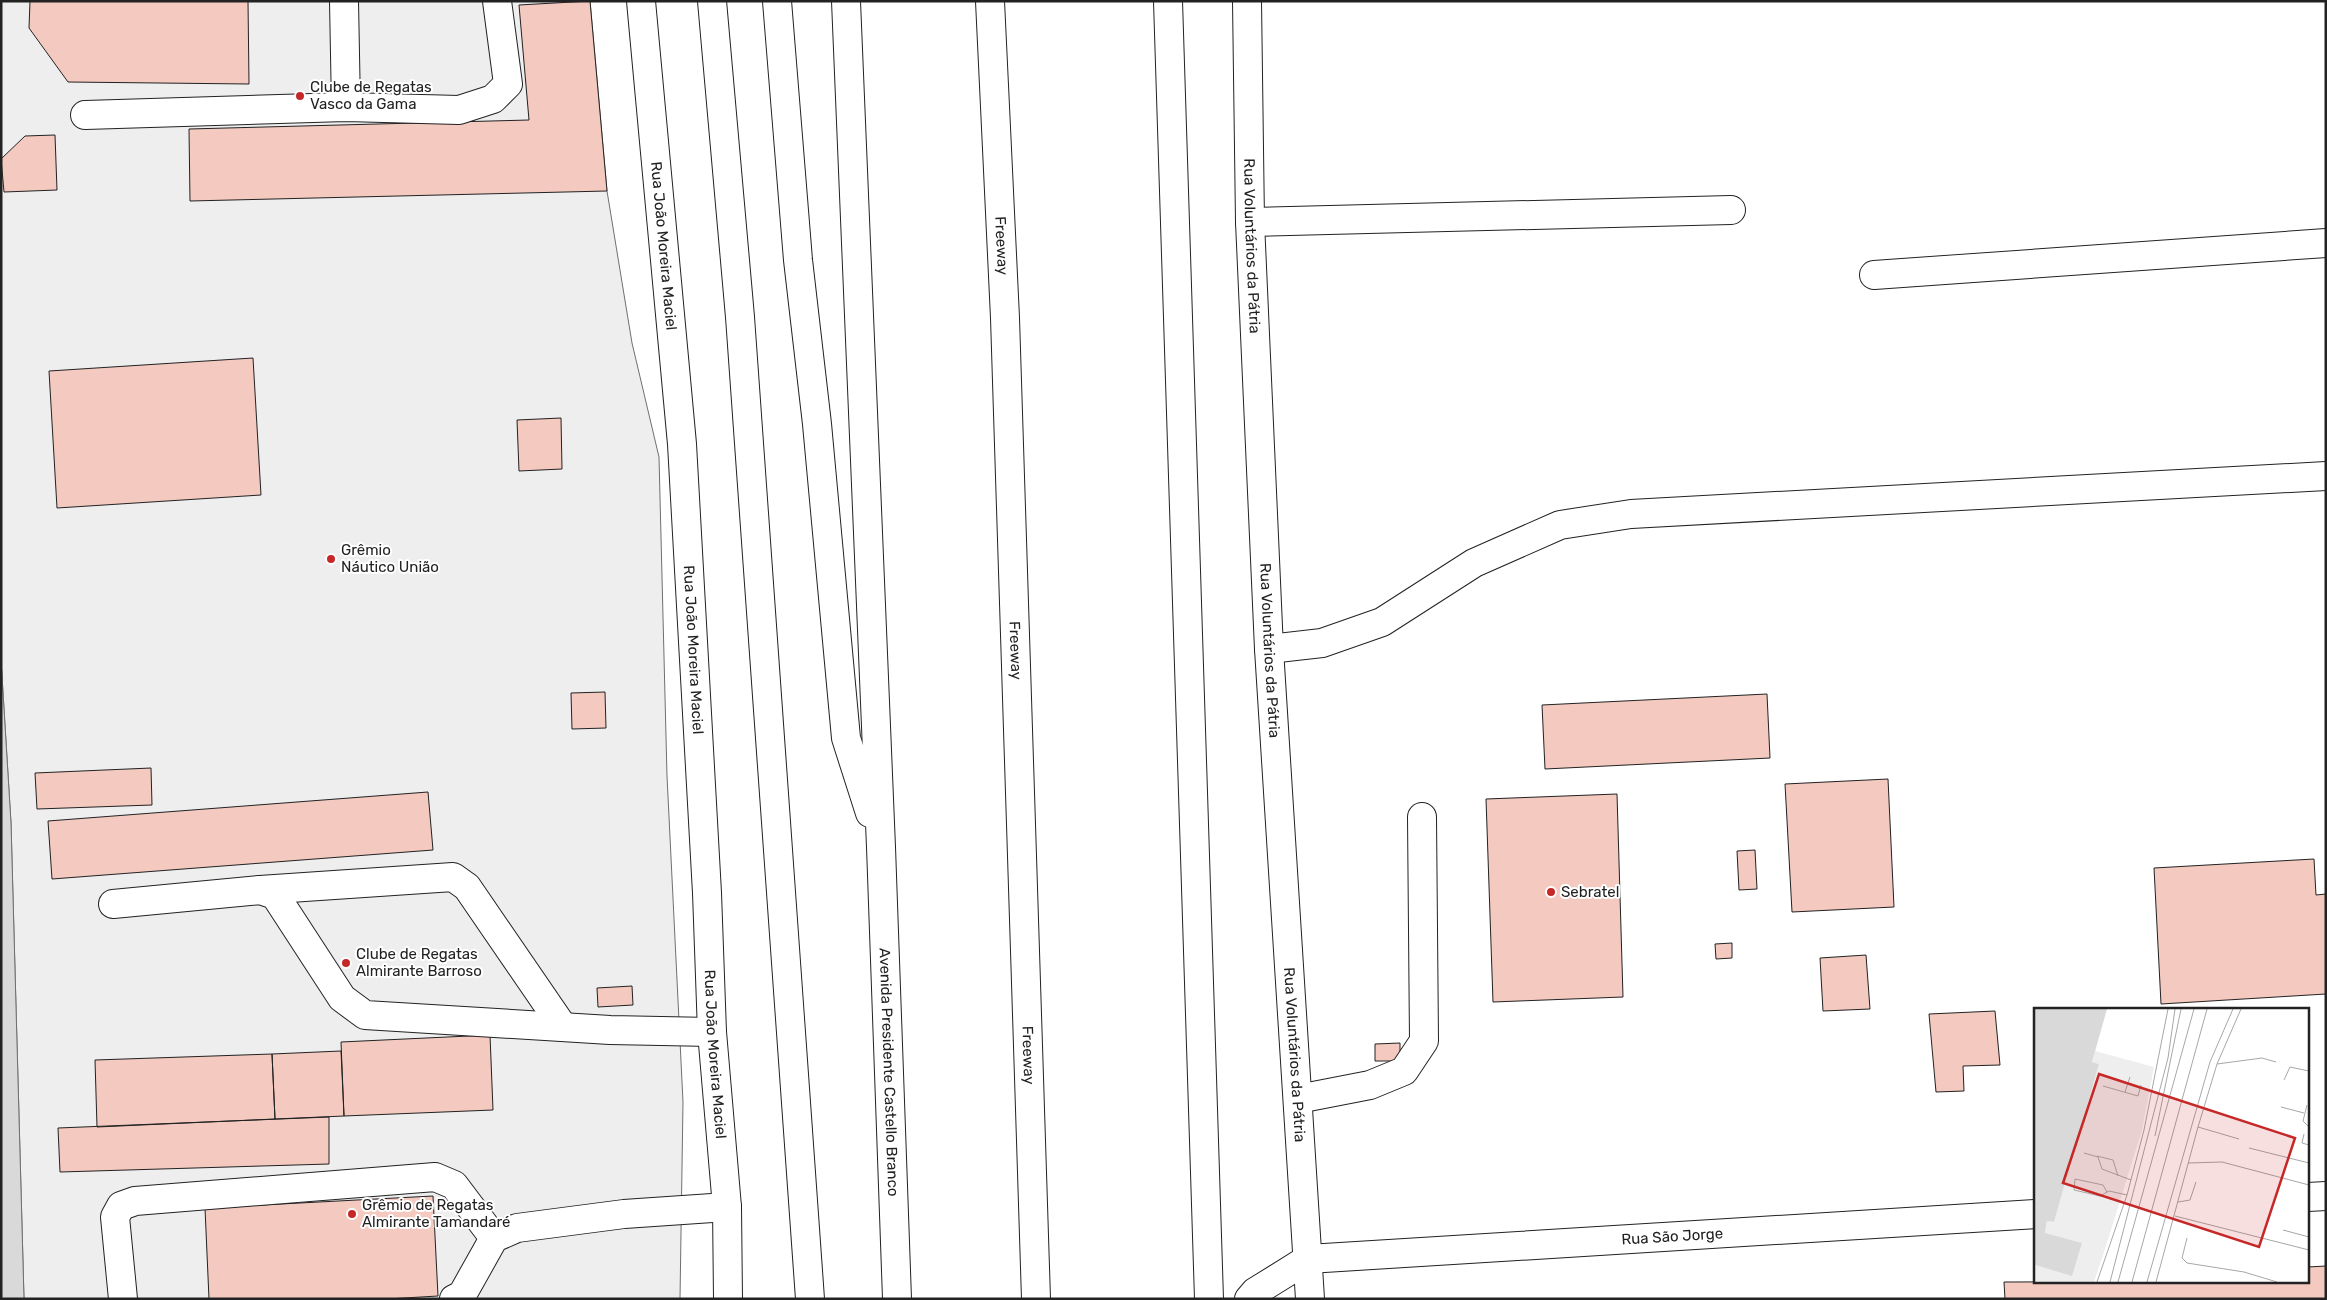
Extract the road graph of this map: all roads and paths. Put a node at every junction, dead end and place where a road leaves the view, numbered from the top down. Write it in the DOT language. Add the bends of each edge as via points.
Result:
graph roads {
  1 [pos="344,1"];
  2 [pos="496,1"];
  3 [pos="641,1"];
  4 [pos="712,1"];
  5 [pos="777,1"];
  6 [pos="846,1"];
  7 [pos="990,1"];
  8 [pos="1168,1"];
  9 [pos="1247,1"];
  10 [pos="346,107"];
  11 [pos="85,116"];
  12 [pos="1731,210"];
  13 [pos="1250,222"];
  14 [pos="2326,243"];
  15 [pos="1874,275"];
  16 [pos="2326,476"];
  17 [pos="1269,649"];
  18 [pos="1422,817"];
  19 [pos="881,847"];
  20 [pos="260,890"];
  21 [pos="113,904"];
  22 [pos="563,1028"];
  23 [pos="712,1032"];
  24 [pos="1298,1100"];
  25 [pos="2326,1196"];
  26 [pos="2310,1197"];
  27 [pos="727,1207"];
  28 [pos="2034,1214"];
  29 [pos="494,1238"];
  30 [pos="1308,1259"];
  31 [pos="123,1299"];
  32 [pos="454,1299"];
  33 [pos="728,1299"];
  34 [pos="810,1299"];
  35 [pos="897,1299"];
  36 [pos="1036,1299"];
  37 [pos="1210,1299"];
  38 [pos="1249,1299"];
  39 [pos="1310,1299"];
  1 -- 10 [label="main road"];
  2 -- 10 [label="main road" via="508,84 494,98 459,110"];
  3 -- 23 [label="main road, Rua João Moreira Maciel" via="682,444"];
  4 -- 34 [label="main road" via="740,317"];
  5 -- 19 [label="main road" via="798,260 817,424 846,738"];
  6 -- 19 [label="main road"];
  7 -- 36 [label="main road, Freeway" via="1005,318"];
  8 -- 37 [label="main road"];
  9 -- 13 [label="main road, Rua Voluntários da Pátria"];
  10 -- 11 [label="main road"];
  12 -- 13 [label="main road"];
  13 -- 17 [label="main road, Rua Voluntários da Pátria"];
  14 -- 15 [label="main road"];
  16 -- 17 [label="main road" via="1631,514 1560,525 1474,564 1382,622 1322,643"];
  17 -- 24 [label="main road, Rua Voluntários da Pátria"];
  18 -- 24 [label="main road" via="1424,1040 1404,1071 1370,1085"];
  19 -- 35 [label="main road, Avenida Presidente Castello Branco"];
  20 -- 21 [label="main road"];
  20 -- 22 [label="main road" via="275,894 342,998 364,1015"];
  20 -- 22 [label="main road" via="453,877 467,887"];
  22 -- 23 [label="main road"];
  23 -- 27 [label="main road, Rua João Moreira Maciel"];
  24 -- 30 [label="main road, Rua Voluntários da Pátria"];
  25 -- 26 [label="main road"];
  27 -- 29 [label="main road" via="624,1214 517,1228"];
  27 -- 33 [label="main road, Rua João Moreira Maciel"];
  28 -- 30 [label="main road, Rua São Jorge"];
  29 -- 31 [label="main road" via="454,1185 435,1177 135,1201 121,1206 115,1217"];
  29 -- 32 [label="main road" via="462,1295"];
  30 -- 38 [label="main road"];
  30 -- 39 [label="main road, Rua Voluntários da Pátria"];
}
